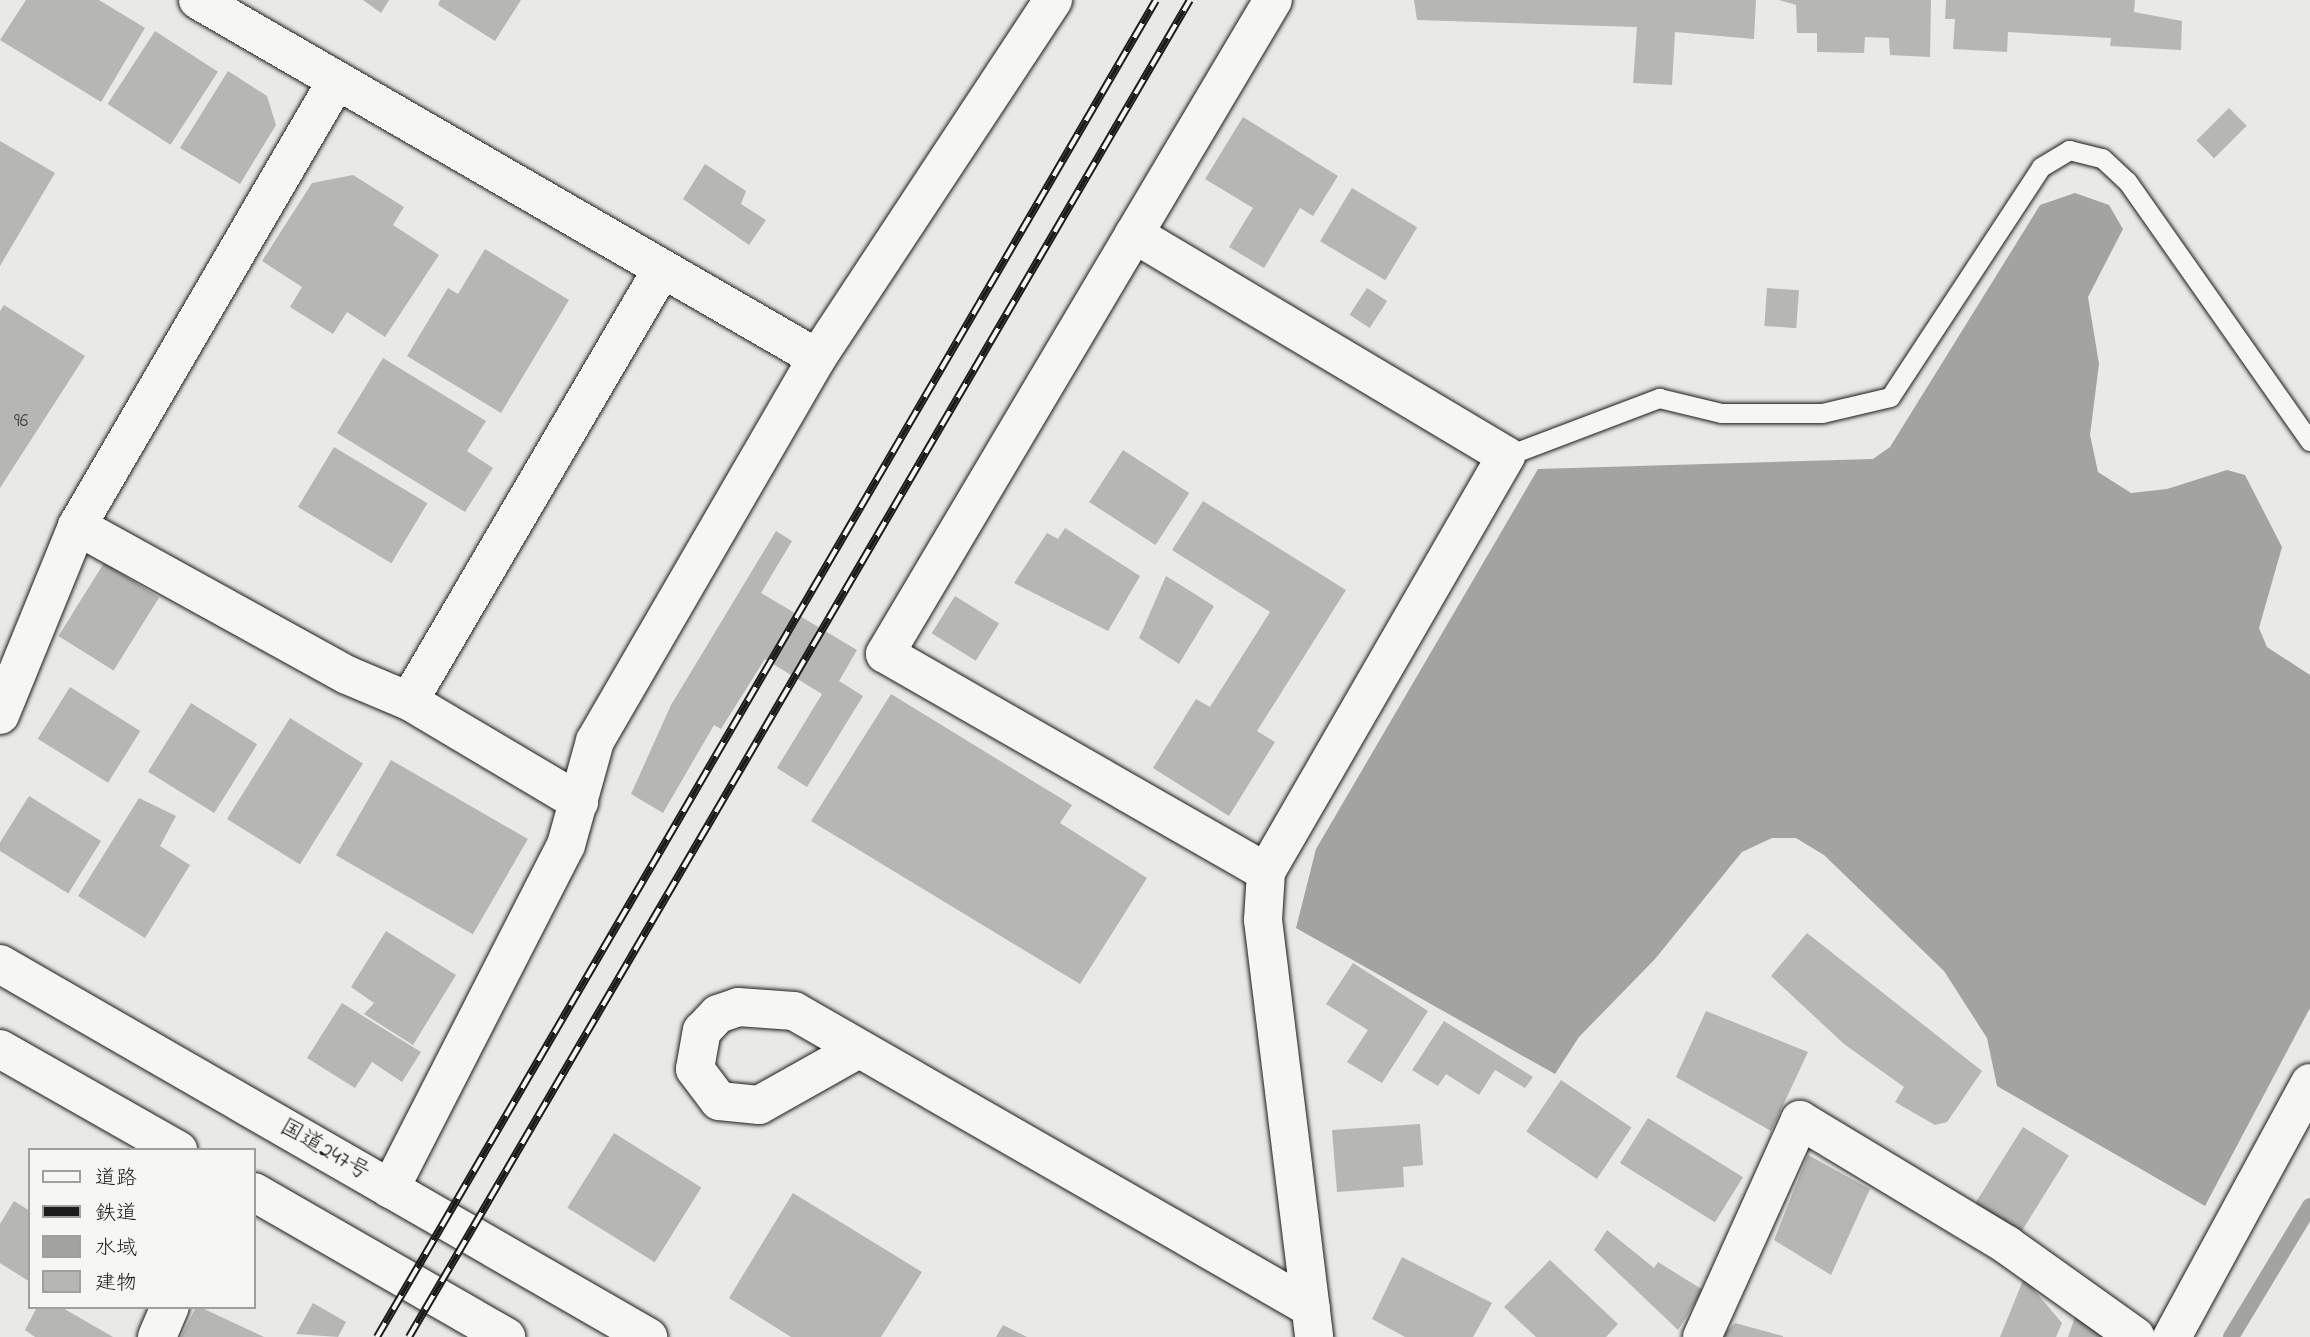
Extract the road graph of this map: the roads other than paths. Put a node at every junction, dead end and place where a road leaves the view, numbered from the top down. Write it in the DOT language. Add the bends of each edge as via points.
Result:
graph roads {
  1 [pos="198,0"];
  2 [pos="1053,0"];
  3 [pos="1273,0"];
  4 [pos="337,80"];
  5 [pos="1134,234"];
  6 [pos="662,269"];
  7 [pos="817,358"];
  8 [pos="2310,441"];
  9 [pos="1506,456"];
  10 [pos="77,526"];
  11 [pos="409,701"];
  12 [pos="0,715"];
  13 [pos="579,802"];
  14 [pos="1266,872"];
  15 [pos="0,964"];
  16 [pos="0,1049"];
  17 [pos="857,1051"];
  18 [pos="2310,1083"];
  19 [pos="174,1148"];
  20 [pos="390,1189"];
  21 [pos="256,1193"];
  22 [pos="169,1309"];
  23 [pos="1313,1322"];
  24 [pos="157,1337"];
  25 [pos="506,1337"];
  26 [pos="648,1337"];
  27 [pos="1702,1337"];
  28 [pos="2136,1337"];
  29 [pos="2172,1337"];
  1 -- 4 [label="main road"];
  2 -- 7 [label="main road"];
  3 -- 5 [label="main road"];
  4 -- 6 [label="main road"];
  4 -- 10 [label="main road"];
  5 -- 9 [label="main road"];
  5 -- 14 [label="main road" via="885,654"];
  6 -- 7 [label="main road"];
  6 -- 11 [label="main road"];
  7 -- 13 [label="main road" via="595,741"];
  8 -- 9 [label="lane" via="2127,181 2102,158 2069,150 2041,167 1890,397 1831,413 1721,413 1659,398"];
  9 -- 14 [label="main road"];
  10 -- 11 [label="main road" via="347,675"];
  10 -- 12 [label="main road"];
  11 -- 13 [label="main road"];
  13 -- 20 [label="main road" via="566,845"];
  14 -- 23 [label="main road" via="1264,920"];
  15 -- 20 [label="main road, 国道247号"];
  16 -- 19 [label="main road"];
  17 -- 23 [label="main road"];
  18 -- 29 [label="main road"];
  20 -- 26 [label="main road, 国道247号"];
  21 -- 25 [label="main road"];
  22 -- 24 [label="main road"];
  27 -- 28 [label="main road" via="1800,1119 2007,1245"];
}
